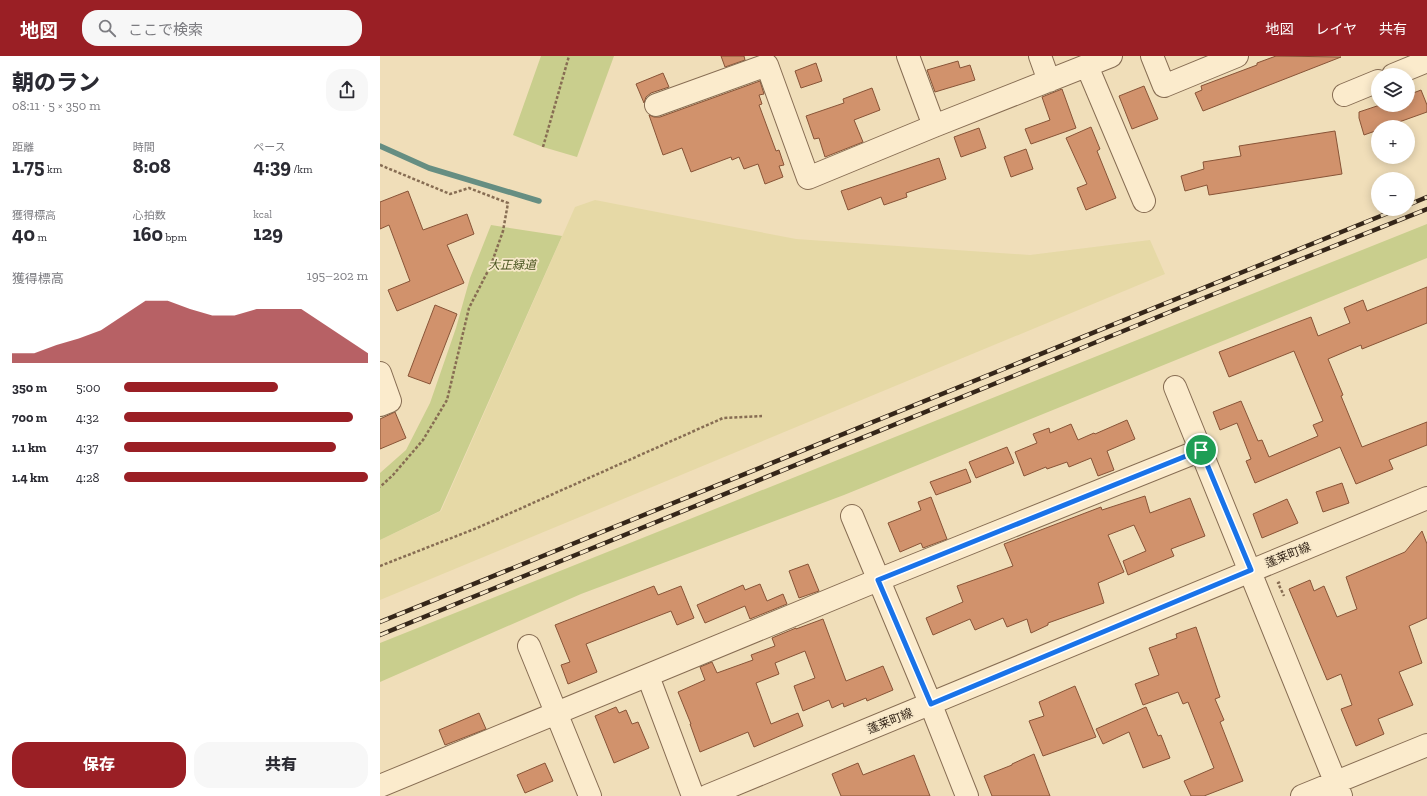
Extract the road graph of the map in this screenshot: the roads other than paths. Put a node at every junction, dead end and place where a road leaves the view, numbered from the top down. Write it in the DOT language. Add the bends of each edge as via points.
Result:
graph roads {
  1 [pos="908,56"];
  2 [pos="1040,56"];
  3 [pos="1111,56"];
  4 [pos="1152,56"];
  5 [pos="1238,56"];
  6 [pos="1427,61"];
  7 [pos="1087,66"];
  8 [pos="1410,68"];
  9 [pos="1049,81"];
  10 [pos="1371,84"];
  11 [pos="1344,95"];
  12 [pos="656,105"];
  13 [pos="934,126"];
  14 [pos="1144,201"];
  15 [pos="380,373"];
  16 [pos="1175,387"];
  17 [pos="380,405"];
  18 [pos="1201,450"];
  19 [pos="1427,498"];
  20 [pos="852,516"];
  21 [pos="1251,570"];
  22 [pos="878,580"];
  23 [pos="529,646"];
  24 [pos="648,676"];
  25 [pos="931,704"];
  26 [pos="556,714"];
  27 [pos="1427,746"];
  28 [pos="380,786"];
  29 [pos="1338,789"];
  30 [pos="590,796"];
  31 [pos="694,796"];
  32 [pos="707,796"];
  33 [pos="967,796"];
  34 [pos="1302,796"];
  1 -- 13 [label="street"];
  2 -- 9 [label="street"];
  3 -- 7 [label="street"];
  4 -- 5 [label="street" via="1164,86"];
  6 -- 8 [label="street"];
  7 -- 9 [label="street"];
  7 -- 14 [label="street"];
  9 -- 13 [label="street"];
  10 -- 11 [label="street"];
  12 -- 13 [label="street" via="767,65 808,178"];
  15 -- 17 [label="street" via="390,401"];
  16 -- 18 [label="street"];
  18 -- 21 [label="street"];
  18 -- 22 [label="street"];
  19 -- 21 [label="street, 蓬莱町線"];
  20 -- 22 [label="street"];
  21 -- 25 [label="street, 蓬莱町線"];
  21 -- 29 [label="street"];
  22 -- 24 [label="street"];
  22 -- 25 [label="street"];
  23 -- 26 [label="street"];
  24 -- 26 [label="street"];
  24 -- 31 [label="street"];
  25 -- 32 [label="street, 蓬莱町線"];
  25 -- 33 [label="street"];
  26 -- 28 [label="street"];
  26 -- 30 [label="street"];
  27 -- 29 [label="street"];
  29 -- 34 [label="street"];
}
